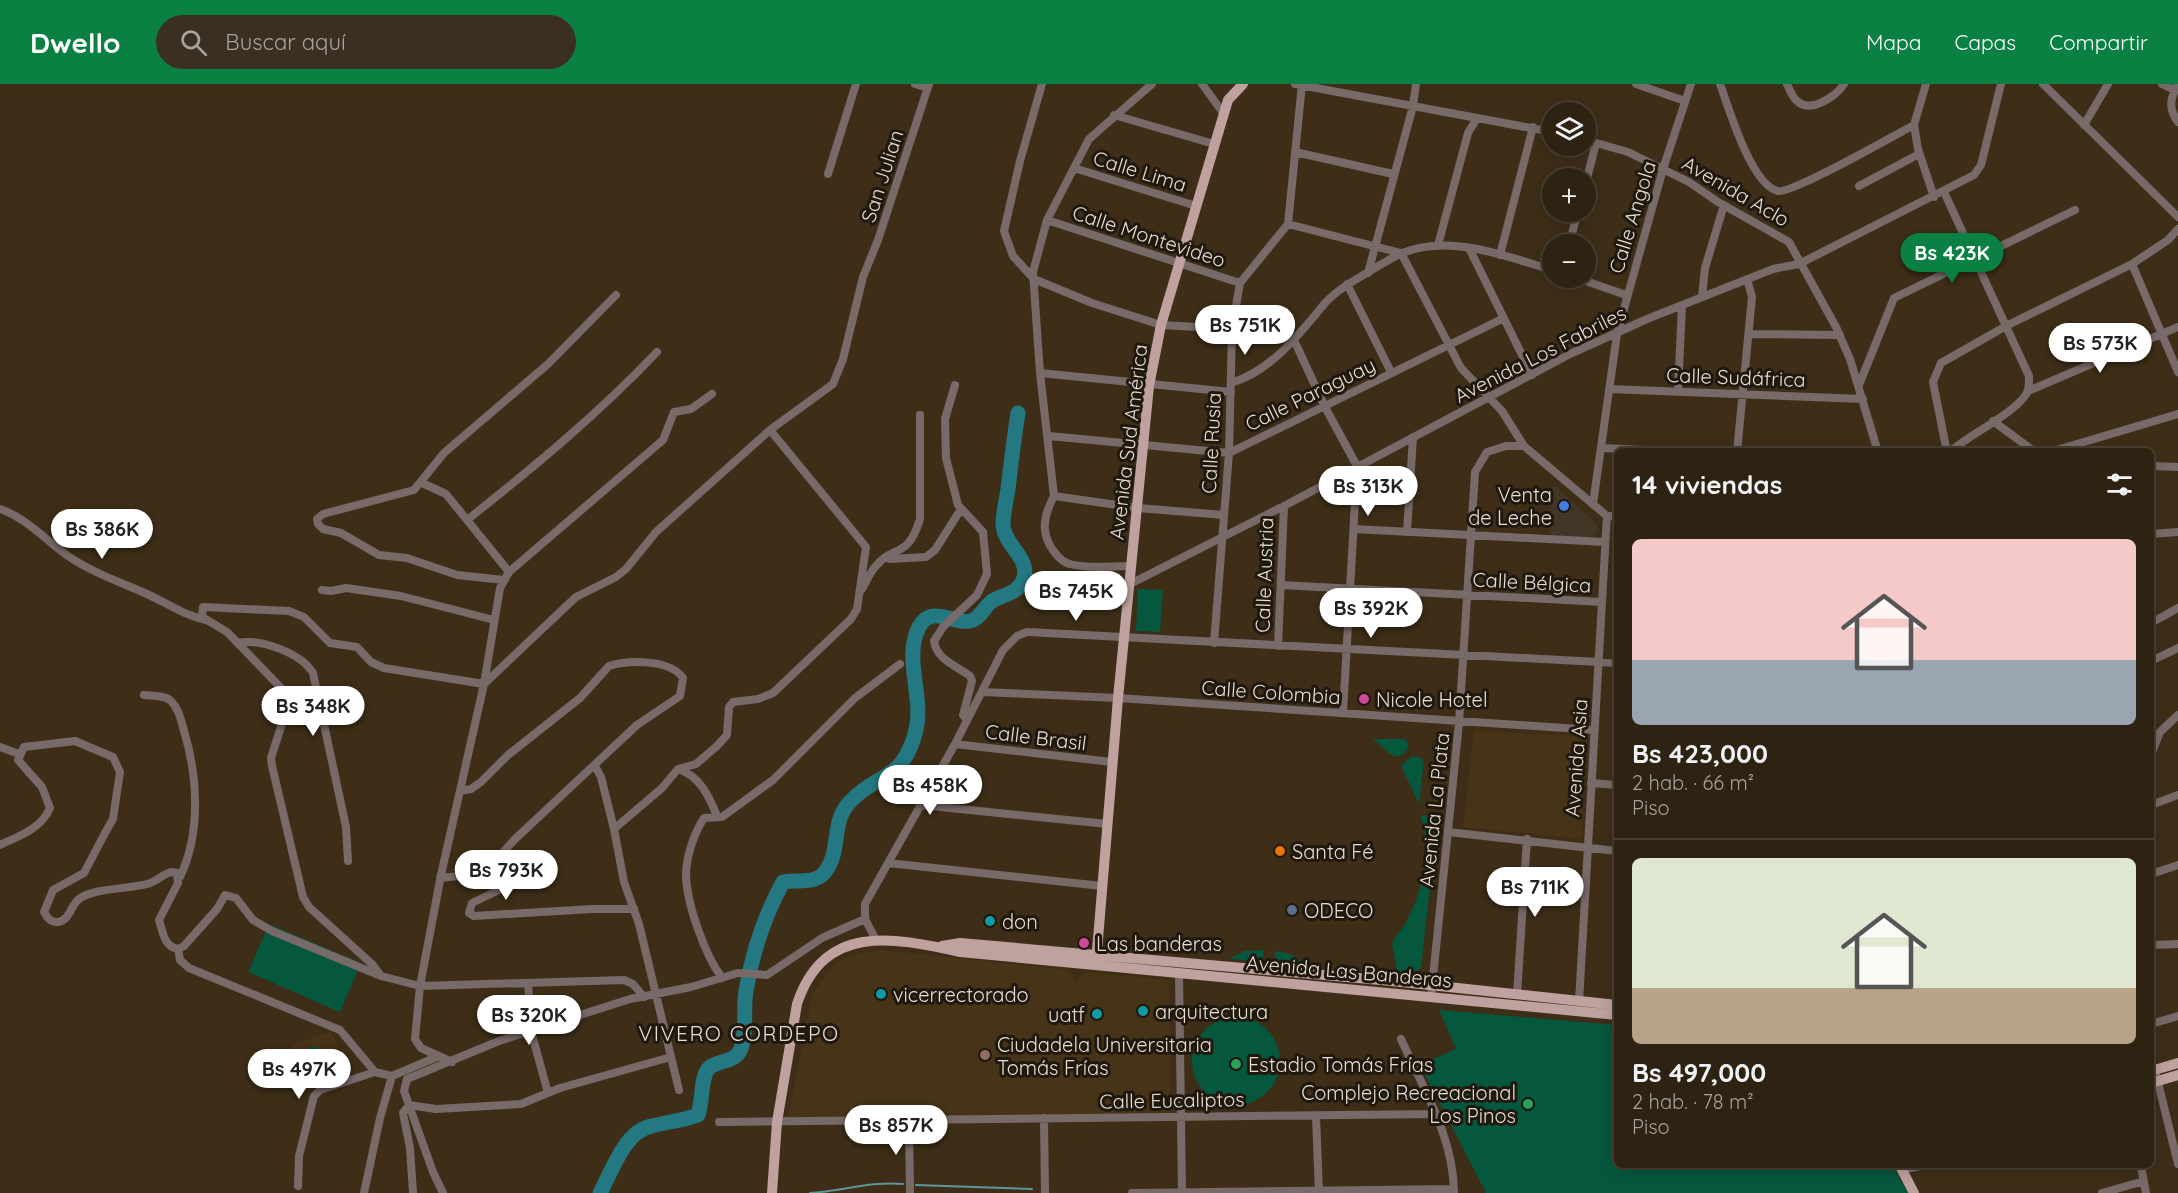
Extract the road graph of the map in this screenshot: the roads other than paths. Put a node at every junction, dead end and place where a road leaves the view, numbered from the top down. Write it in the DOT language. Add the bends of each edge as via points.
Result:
graph roads {
  1 [pos="856,84"];
  2 [pos="915,84"];
  3 [pos="1042,84"];
  4 [pos="1152,84"];
  5 [pos="1202,84"];
  6 [pos="1243,84"];
  7 [pos="1299,84"];
  8 [pos="1416,84"];
  9 [pos="1636,84"];
  10 [pos="1691,84"];
  11 [pos="1720,84"];
  12 [pos="1787,84"];
  13 [pos="1844,84"];
  14 [pos="1926,84"];
  15 [pos="2001,84"];
  16 [pos="2043,84"];
  17 [pos="2108,84"];
  18 [pos="2162,84"];
  19 [pos="928,86"];
  20 [pos="2176,87"];
  21 [pos="1685,101"];
  22 [pos="1413,106"];
  23 [pos="1224,114"];
  24 [pos="1114,115"];
  25 [pos="1478,118"];
  26 [pos="2178,122"];
  27 [pos="2084,124"];
  28 [pos="1914,125"];
  29 [pos="1533,127"];
  30 [pos="1542,129"];
  31 [pos="1596,143"];
  32 [pos="1215,144"];
  33 [pos="1295,152"];
  34 [pos="1919,154"];
  35 [pos="1074,168"];
  36 [pos="1663,169"];
  37 [pos="828,174"];
  38 [pos="1393,174"];
  39 [pos="1859,186"];
  40 [pos="1944,192"];
  41 [pos="1934,197"];
  42 [pos="1724,205"];
  43 [pos="1196,206"];
  44 [pos="2075,210"];
  45 [pos="2178,217"];
  46 [pos="1047,220"];
  47 [pos="1288,224"];
  48 [pos="2178,229"];
  49 [pos="1373,245"];
  50 [pos="1438,245"];
  51 [pos="1469,248"];
  52 [pos="1401,253"];
  53 [pos="1500,255"];
  54 [pos="1976,258"];
  55 [pos="1799,264"];
  56 [pos="2132,264"];
  57 [pos="1179,265"];
  58 [pos="1542,267"];
  59 [pos="1368,273"];
  60 [pos="1034,279"];
  61 [pos="1747,279"];
  62 [pos="1240,284"];
  63 [pos="1347,284"];
  64 [pos="1596,285"];
  65 [pos="616,295"];
  66 [pos="1626,295"];
  67 [pos="1702,297"];
  68 [pos="1682,305"];
  69 [pos="1504,318"];
  70 [pos="1161,325"];
  71 [pos="2008,325"];
  72 [pos="2178,327"];
  73 [pos="1232,329"];
  74 [pos="1749,333"];
  75 [pos="1617,334"];
  76 [pos="2161,334"];
  77 [pos="1840,335"];
  78 [pos="1294,340"];
  79 [pos="1447,343"];
  80 [pos="657,352"];
  81 [pos="1391,372"];
  82 [pos="2178,372"];
  83 [pos="1040,373"];
  84 [pos="1532,375"];
  85 [pos="2029,376"];
  86 [pos="955,385"];
  87 [pos="2043,385"];
  88 [pos="1149,386"];
  89 [pos="1858,386"];
  90 [pos="1231,388"];
  91 [pos="1609,389"];
  92 [pos="1678,391"];
  93 [pos="2028,391"];
  94 [pos="1744,392"];
  95 [pos="712,394"];
  96 [pos="1490,397"];
  97 [pos="1863,399"];
  98 [pos="1325,407"];
  99 [pos="2178,414"];
  100 [pos="920,415"];
  101 [pos="1993,421"];
  102 [pos="770,430"];
  103 [pos="1049,436"];
  104 [pos="1413,437"];
  105 [pos="1524,446"];
  106 [pos="1143,447"];
  107 [pos="1601,448"];
  108 [pos="1737,448"];
  109 [pos="1877,448"];
  110 [pos="1947,448"];
  111 [pos="1954,448"];
  112 [pos="2030,448"];
  113 [pos="2063,448"];
  114 [pos="1614,449"];
  115 [pos="1229,453"];
  116 [pos="1357,466"];
  117 [pos="2154,466"];
  118 [pos="2178,467"];
  119 [pos="422,483"];
  120 [pos="1054,496"];
  121 [pos="1593,504"];
  122 [pos="1284,506"];
  123 [pos="1138,508"];
  124 [pos="0,509"];
  125 [pos="961,509"];
  126 [pos="1224,515"];
  127 [pos="1606,516"];
  128 [pos="1614,516"];
  129 [pos="467,520"];
  130 [pos="1354,529"];
  131 [pos="1407,532"];
  132 [pos="2178,532"];
  133 [pos="1471,534"];
  134 [pos="2154,534"];
  135 [pos="1222,536"];
  136 [pos="1605,542"];
  137 [pos="884,559"];
  138 [pos="1132,566"];
  139 [pos="506,576"];
  140 [pos="1130,584"];
  141 [pos="1281,585"];
  142 [pos="1351,589"];
  143 [pos="322,590"];
  144 [pos="859,594"];
  145 [pos="1467,595"];
  146 [pos="1602,602"];
  147 [pos="2178,608"];
  148 [pos="206,620"];
  149 [pos="494,620"];
  150 [pos="2154,621"];
  151 [pos="1124,637"];
  152 [pos="238,643"];
  153 [pos="1214,643"];
  154 [pos="1278,646"];
  155 [pos="2178,648"];
  156 [pos="1347,650"];
  157 [pos="1463,657"];
  158 [pos="2154,660"];
  159 [pos="1599,662"];
  160 [pos="1614,663"];
  161 [pos="900,664"];
  162 [pos="484,684"];
  163 [pos="982,692"];
  164 [pos="144,695"];
  165 [pos="1118,698"];
  166 [pos="1342,713"];
  167 [pos="2178,715"];
  168 [pos="967,720"];
  169 [pos="1459,723"];
  170 [pos="1594,730"];
  171 [pos="955,744"];
  172 [pos="0,747"];
  173 [pos="2154,747"];
  174 [pos="19,754"];
  175 [pos="1112,762"];
  176 [pos="595,766"];
  177 [pos="678,769"];
  178 [pos="1591,783"];
  179 [pos="1614,785"];
  180 [pos="460,791"];
  181 [pos="2178,795"];
  182 [pos="2154,804"];
  183 [pos="921,805"];
  184 [pos="717,816"];
  185 [pos="1107,824"];
  186 [pos="614,829"];
  187 [pos="1448,832"];
  188 [pos="1527,839"];
  189 [pos="0,845"];
  190 [pos="1587,847"];
  191 [pos="1614,851"];
  192 [pos="348,861"];
  193 [pos="888,863"];
  194 [pos="2178,865"];
  195 [pos="2154,873"];
  196 [pos="484,874"];
  197 [pos="180,877"];
  198 [pos="440,878"];
  199 [pos="1102,886"];
  200 [pos="634,909"];
  201 [pos="865,919"];
  202 [pos="876,940"];
  203 [pos="2178,944"];
  204 [pos="2154,945"];
  205 [pos="178,949"];
  206 [pos="1096,958"];
  207 [pos="1179,973"];
  208 [pos="381,976"];
  209 [pos="722,978"];
  210 [pos="528,983"];
  211 [pos="420,986"];
  212 [pos="1432,992"];
  213 [pos="656,995"];
  214 [pos="1517,995"];
  215 [pos="644,997"];
  216 [pos="1579,1002"];
  217 [pos="1614,1005"];
  218 [pos="1614,1014"];
  219 [pos="2178,1016"];
  220 [pos="2154,1023"];
  221 [pos="531,1031"];
  222 [pos="1401,1039"];
  223 [pos="439,1056"];
  224 [pos="671,1058"];
  225 [pos="452,1062"];
  226 [pos="2178,1063"];
  227 [pos="375,1072"];
  228 [pos="2178,1075"];
  229 [pos="392,1076"];
  230 [pos="2154,1076"];
  231 [pos="679,1090"];
  232 [pos="548,1093"];
  233 [pos="409,1105"];
  234 [pos="1436,1114"];
  235 [pos="1181,1116"];
  236 [pos="1316,1116"];
  237 [pos="909,1118"];
  238 [pos="1044,1118"];
  239 [pos="719,1122"];
  240 [pos="777,1122"];
  241 [pos="2178,1164"];
  242 [pos="1901,1168"];
  243 [pos="2141,1168"];
  244 [pos="2144,1181"];
  245 [pos="298,1186"];
  246 [pos="1319,1191"];
  247 [pos="1454,1191"];
  248 [pos="1182,1192"];
  249 [pos="364,1193"];
  250 [pos="413,1193"];
  251 [pos="443,1193"];
  252 [pos="772,1193"];
  253 [pos="910,1193"];
  254 [pos="1044,1193"];
  255 [pos="1132,1193"];
  256 [pos="1914,1193"];
  257 [pos="2102,1193"];
  258 [pos="2146,1193"];
  1 -- 37 [label="street"];
  2 -- 19 [label="street"];
  3 -- 60 [label="street" via="1004,231 1013,256"];
  4 -- 24 [label="street"];
  5 -- 23 [label="street"];
  6 -- 23 [label="main road, Avenida Sud América" via="1228,100"];
  7 -- 22 [label="street"];
  7 -- 33 [label="street"];
  8 -- 22 [label="street"];
  9 -- 21 [label="street"];
  10 -- 21 [label="street, Calle Angola"];
  11 -- 28 [label="street" via="1742,142 1761,178 1777,191 1820,174"];
  12 -- 13 [label="street" via="1795,100 1812,105 1833,95"];
  14 -- 28 [label="street"];
  15 -- 40 [label="street, Avenida Los Fabriles" via="1982,165 1974,175"];
  16 -- 27 [label="street"];
  17 -- 27 [label="street"];
  18 -- 20 [label="street"];
  19 -- 102 [label="street, San Julian" via="863,277 833,384"];
  20 -- 26 [label="street" via="2170,101"];
  21 -- 36 [label="street, Calle Angola"];
  22 -- 25 [label="street"];
  22 -- 38 [label="street"];
  23 -- 32 [label="main road, Avenida Sud América"];
  24 -- 32 [label="street"];
  24 -- 35 [label="street" via="1089,139"];
  25 -- 29 [label="street"];
  25 -- 50 [label="street" via="1468,133"];
  27 -- 45 [label="street"];
  28 -- 34 [label="street"];
  29 -- 30 [label="street"];
  29 -- 53 [label="street"];
  31 -- 36 [label="street, Avenida Aclo" via="1628,152"];
  32 -- 43 [label="main road, Avenida Sud América"];
  33 -- 38 [label="street"];
  33 -- 47 [label="street"];
  34 -- 39 [label="street"];
  34 -- 41 [label="street"];
  35 -- 43 [label="street, Calle Lima"];
  35 -- 46 [label="street"];
  36 -- 42 [label="street, Avenida Aclo"];
  36 -- 66 [label="street, Calle Angola"];
  38 -- 49 [label="street"];
  40 -- 41 [label="street, Avenida Los Fabriles"];
  40 -- 54 [label="street"];
  41 -- 55 [label="street, Avenida Los Fabriles"];
  42 -- 55 [label="street, Avenida Aclo" via="1789,242"];
  42 -- 67 [label="street" via="1705,268"];
  43 -- 57 [label="main road, Avenida Sud América"];
  44 -- 54 [label="street"];
  46 -- 57 [label="street, Calle Montevideo"];
  46 -- 60 [label="street"];
  47 -- 49 [label="street"];
  47 -- 62 [label="street, Calle Rusia"];
  48 -- 56 [label="street"];
  49 -- 52 [label="street"];
  49 -- 59 [label="street"];
  50 -- 51 [label="street"];
  50 -- 52 [label="street"];
  51 -- 53 [label="street"];
  51 -- 69 [label="street"];
  52 -- 59 [label="street"];
  52 -- 79 [label="street"];
  53 -- 58 [label="street"];
  54 -- 71 [label="street"];
  54 -- 89 [label="street" via="1894,298"];
  55 -- 61 [label="street, Avenida Los Fabriles"];
  55 -- 77 [label="street, Avenida Aclo"];
  56 -- 71 [label="street"];
  56 -- 76 [label="street"];
  57 -- 62 [label="street, Calle Montevideo"];
  57 -- 70 [label="main road, Avenida Sud América"];
  59 -- 63 [label="street"];
  60 -- 70 [label="street"];
  60 -- 83 [label="street"];
  61 -- 67 [label="street, Avenida Los Fabriles"];
  61 -- 74 [label="street" via="1752,297"];
  62 -- 73 [label="street, Calle Rusia"];
  63 -- 78 [label="street"];
  63 -- 81 [label="street"];
  64 -- 66 [label="street"];
  65 -- 119 [label="street" via="548,364 444,453"];
  66 -- 75 [label="street, Calle Angola"];
  67 -- 68 [label="street, Avenida Los Fabriles"];
  68 -- 75 [label="street, Avenida Los Fabriles"];
  68 -- 92 [label="street"];
  69 -- 79 [label="street, Calle Paraguay"];
  69 -- 84 [label="street"];
  70 -- 73 [label="street"];
  70 -- 88 [label="main road, Avenida Sud América"];
  71 -- 85 [label="street"];
  71 -- 110 [label="street" via="1941,363 1937,370 1933,382"];
  72 -- 76 [label="street"];
  73 -- 90 [label="street, Calle Rusia"];
  74 -- 77 [label="street"];
  74 -- 94 [label="street"];
  75 -- 84 [label="street, Avenida Los Fabriles"];
  75 -- 91 [label="street, Calle Angola"];
  76 -- 82 [label="street"];
  76 -- 87 [label="street"];
  77 -- 89 [label="street, Avenida Aclo"];
  78 -- 90 [label="street" via="1277,357"];
  78 -- 98 [label="street"];
  79 -- 81 [label="street, Calle Paraguay"];
  79 -- 96 [label="street" via="1461,368"];
  80 -- 129 [label="street" via="610,401"];
  81 -- 98 [label="street, Calle Paraguay"];
  83 -- 88 [label="street"];
  83 -- 103 [label="street"];
  84 -- 96 [label="street, Avenida Los Fabriles"];
  85 -- 87 [label="street"];
  85 -- 93 [label="street"];
  86 -- 125 [label="street" via="945,418 946,458"];
  87 -- 93 [label="street"];
  88 -- 90 [label="street"];
  88 -- 106 [label="main road, Avenida Sud América"];
  89 -- 97 [label="street, Avenida Aclo"];
  90 -- 115 [label="street, Calle Rusia"];
  91 -- 92 [label="street, Calle Sudáfrica"];
  91 -- 107 [label="street, Calle Angola"];
  92 -- 94 [label="street, Calle Sudáfrica"];
  93 -- 101 [label="street" via="2008,414"];
  94 -- 97 [label="street, Calle Sudáfrica"];
  94 -- 108 [label="street"];
  95 -- 139 [label="street" via="691,408 674,412 663,440"];
  96 -- 104 [label="street, Avenida Los Fabriles"];
  96 -- 105 [label="street"];
  97 -- 109 [label="street, Avenida Aclo"];
  98 -- 115 [label="street, Calle Paraguay"];
  98 -- 116 [label="street"];
  99 -- 113 [label="street"];
  100 -- 137 [label="street" via="920,519 908,545"];
  101 -- 111 [label="street"];
  101 -- 112 [label="street"];
  102 -- 144 [label="street" via="866,547"];
  102 -- 162 [label="street, San Julian" via="656,532 626,569 576,597"];
  103 -- 106 [label="street, Calle Paraguay"];
  103 -- 120 [label="street"];
  104 -- 116 [label="street, Avenida Los Fabriles"];
  104 -- 131 [label="street"];
  105 -- 121 [label="street"];
  105 -- 133 [label="street, Avenida La Plata" via="1487,452 1479,462"];
  106 -- 115 [label="street, Calle Paraguay"];
  106 -- 123 [label="main road, Avenida Sud América"];
  107 -- 114 [label="street"];
  107 -- 121 [label="street, Calle Angola"];
  115 -- 126 [label="street, Calle Rusia"];
  116 -- 122 [label="street, Avenida Los Fabriles"];
  116 -- 130 [label="street"];
  117 -- 118 [label="street"];
  119 -- 129 [label="street" via="446,494"];
  119 -- 139 [label="street" via="404,494 323,514 317,519 318,525 341,533 373,553 407,558 456,575"];
  120 -- 123 [label="street"];
  120 -- 138 [label="street" via="1045,512 1044,532 1060,559 1070,564"];
  121 -- 127 [label="street"];
  122 -- 135 [label="street, Avenida Los Fabriles"];
  122 -- 141 [label="street, Calle Austria"];
  123 -- 126 [label="street"];
  123 -- 138 [label="main road, Avenida Sud América"];
  124 -- 148 [label="street" via="107,578"];
  125 -- 137 [label="street" via="935,550 926,556"];
  125 -- 168 [label="street" via="983,532 987,574 977,595 934,641 942,658 972,681 963,704"];
  126 -- 135 [label="street, Calle Rusia"];
  127 -- 128 [label="street"];
  127 -- 136 [label="street, Avenida Asia"];
  129 -- 139 [label="street"];
  130 -- 131 [label="street"];
  130 -- 142 [label="street"];
  131 -- 133 [label="street"];
  132 -- 134 [label="street"];
  133 -- 136 [label="street"];
  133 -- 145 [label="street, Avenida La Plata"];
  135 -- 140 [label="street, Avenida Los Fabriles"];
  135 -- 153 [label="street, Calle Rusia"];
  136 -- 146 [label="street, Avenida Asia"];
  137 -- 144 [label="street"];
  138 -- 140 [label="main road, Avenida Sud América"];
  139 -- 149 [label="street"];
  140 -- 151 [label="main road, Avenida Sud América"];
  141 -- 142 [label="street, Calle Bélgica"];
  141 -- 154 [label="street, Calle Austria"];
  142 -- 145 [label="street, Calle Bélgica"];
  142 -- 156 [label="street"];
  143 -- 149 [label="street" via="346,588 400,596"];
  144 -- 177 [label="street" via="857,609 832,639 773,693 733,702 729,707 727,735 696,764"];
  145 -- 146 [label="street, Calle Bélgica"];
  145 -- 157 [label="street, Avenida La Plata"];
  146 -- 159 [label="street, Avenida Asia"];
  147 -- 150 [label="street"];
  148 -- 152 [label="street"];
  148 -- 162 [label="street" via="201,612 210,605 289,611 304,617 330,643 357,647 370,662 384,668"];
  149 -- 162 [label="street"];
  151 -- 153 [label="street"];
  151 -- 163 [label="street" via="1027,632 1003,650"];
  151 -- 165 [label="main road, Avenida Sud América"];
  152 -- 192 [label="street" via="247,640 277,647 313,673 346,827"];
  152 -- 208 [label="street" via="285,696 286,711 271,758 303,897"];
  153 -- 154 [label="street"];
  154 -- 156 [label="street"];
  155 -- 158 [label="street"];
  156 -- 157 [label="street"];
  156 -- 166 [label="street"];
  157 -- 159 [label="street"];
  157 -- 169 [label="street, Avenida La Plata"];
  159 -- 160 [label="street"];
  159 -- 170 [label="street, Avenida Asia"];
  161 -- 184 [label="street" via="855,698 773,780 722,817"];
  162 -- 180 [label="street"];
  163 -- 165 [label="street, Calle Colombia"];
  163 -- 168 [label="street"];
  164 -- 197 [label="street" via="166,698 178,710 192,764 196,790 187,862"];
  165 -- 166 [label="street, Calle Colombia"];
  165 -- 175 [label="main road, Avenida Sud América"];
  166 -- 169 [label="street, Calle Colombia"];
  167 -- 173 [label="street" via="2160,732"];
  168 -- 171 [label="street"];
  169 -- 170 [label="street, Calle Colombia"];
  169 -- 187 [label="street, Avenida La Plata"];
  170 -- 178 [label="street, Avenida Asia"];
  171 -- 175 [label="street, Calle Brasil"];
  171 -- 183 [label="street"];
  172 -- 174 [label="street"];
  174 -- 189 [label="street" via="22,766 42,787 50,808 34,829"];
  174 -- 197 [label="street" via="33,744 75,741 113,757 120,772 113,819 84,873 60,885 49,896 44,912 47,918 60,922 76,901 88,894 148,884 167,872"];
  175 -- 185 [label="main road, Avenida Sud América"];
  176 -- 180 [label="street" via="644,718 680,696 684,678 679,672 654,664 609,666 580,698 508,755 481,782"];
  176 -- 186 [label="street"];
  176 -- 196 [label="street" via="514,840"];
  177 -- 184 [label="street" via="693,774"];
  177 -- 186 [label="street"];
  178 -- 179 [label="street"];
  178 -- 190 [label="street, Avenida Asia"];
  180 -- 198 [label="street"];
  181 -- 182 [label="street"];
  183 -- 185 [label="street"];
  183 -- 193 [label="street"];
  184 -- 209 [label="street" via="704,818 698,828 686,875 690,902 708,954"];
  185 -- 199 [label="main road, Avenida Sud América"];
  186 -- 200 [label="street" via="624,882"];
  187 -- 188 [label="street"];
  187 -- 212 [label="street, Avenida La Plata"];
  188 -- 190 [label="street"];
  188 -- 214 [label="street"];
  190 -- 191 [label="street"];
  190 -- 216 [label="street, Avenida Asia"];
  193 -- 199 [label="street"];
  193 -- 201 [label="street" via="865,904"];
  194 -- 195 [label="street"];
  196 -- 198 [label="street"];
  196 -- 200 [label="street" via="506,874 513,876 513,881 472,903 469,913 474,916"];
  197 -- 205 [label="street" via="159,920 167,944"];
  198 -- 211 [label="street"];
  199 -- 206 [label="main road, Avenida Sud América"];
  200 -- 213 [label="street"];
  201 -- 202 [label="street"];
  201 -- 209 [label="street" via="822,938 779,969 758,976 744,972"];
  202 -- 206 [label="main road, Avenida Las Banderas" via="960,952"];
  202 -- 240 [label="main road, Avenida Las Banderas" via="842,947 820,962 806,980 797,1004"];
  203 -- 204 [label="street"];
  205 -- 208 [label="street" via="225,896 230,896 259,925"];
  205 -- 227 [label="street" via="180,960 189,968 340,1030"];
  206 -- 207 [label="main road, Avenida Las Banderas"];
  206 -- 212 [label="main road, Avenida Las Banderas"];
  207 -- 212 [label="main road, Avenida Las Banderas"];
  207 -- 235 [label="street"];
  208 -- 211 [label="street"];
  209 -- 213 [label="street"];
  210 -- 211 [label="street"];
  210 -- 215 [label="street" via="624,980"];
  210 -- 221 [label="street"];
  211 -- 223 [label="street" via="415,1039 421,1048"];
  212 -- 214 [label="main road, Avenida Las Banderas"];
  212 -- 218 [label="main road, Avenida Las Banderas"];
  213 -- 215 [label="street"];
  213 -- 224 [label="street"];
  214 -- 216 [label="main road, Avenida Las Banderas"];
  215 -- 221 [label="street"];
  216 -- 217 [label="main road, Avenida Las Banderas"];
  219 -- 220 [label="street"];
  221 -- 225 [label="street"];
  221 -- 232 [label="street"];
  222 -- 234 [label="street"];
  223 -- 225 [label="street"];
  223 -- 229 [label="street"];
  224 -- 231 [label="street"];
  224 -- 232 [label="street"];
  225 -- 233 [label="street" via="407,1079 404,1086"];
  226 -- 230 [label="main road"];
  227 -- 229 [label="street"];
  227 -- 245 [label="street" via="320,1090 314,1096 299,1156"];
  228 -- 230 [label="main road"];
  229 -- 249 [label="street"];
  230 -- 241 [label="street"];
  232 -- 233 [label="street" via="501,1107 436,1109"];
  233 -- 250 [label="street" via="403,1113"];
  233 -- 251 [label="street"];
  234 -- 236 [label="street, Calle Eucaliptos"];
  234 -- 247 [label="street" via="1451,1156"];
  235 -- 236 [label="street, Calle Eucaliptos"];
  235 -- 238 [label="street, Calle Eucaliptos"];
  235 -- 248 [label="street"];
  236 -- 246 [label="street"];
  237 -- 238 [label="street, Calle Eucaliptos"];
  237 -- 240 [label="street, Calle Eucaliptos"];
  237 -- 253 [label="street"];
  238 -- 254 [label="street"];
  239 -- 240 [label="street, Calle Eucaliptos"];
  240 -- 252 [label="main road, Avenida Las Banderas"];
  242 -- 256 [label="main road"];
  243 -- 244 [label="street"];
  244 -- 257 [label="street"];
  244 -- 258 [label="street"];
  246 -- 247 [label="street"];
  246 -- 248 [label="street"];
  248 -- 255 [label="street"];
}
